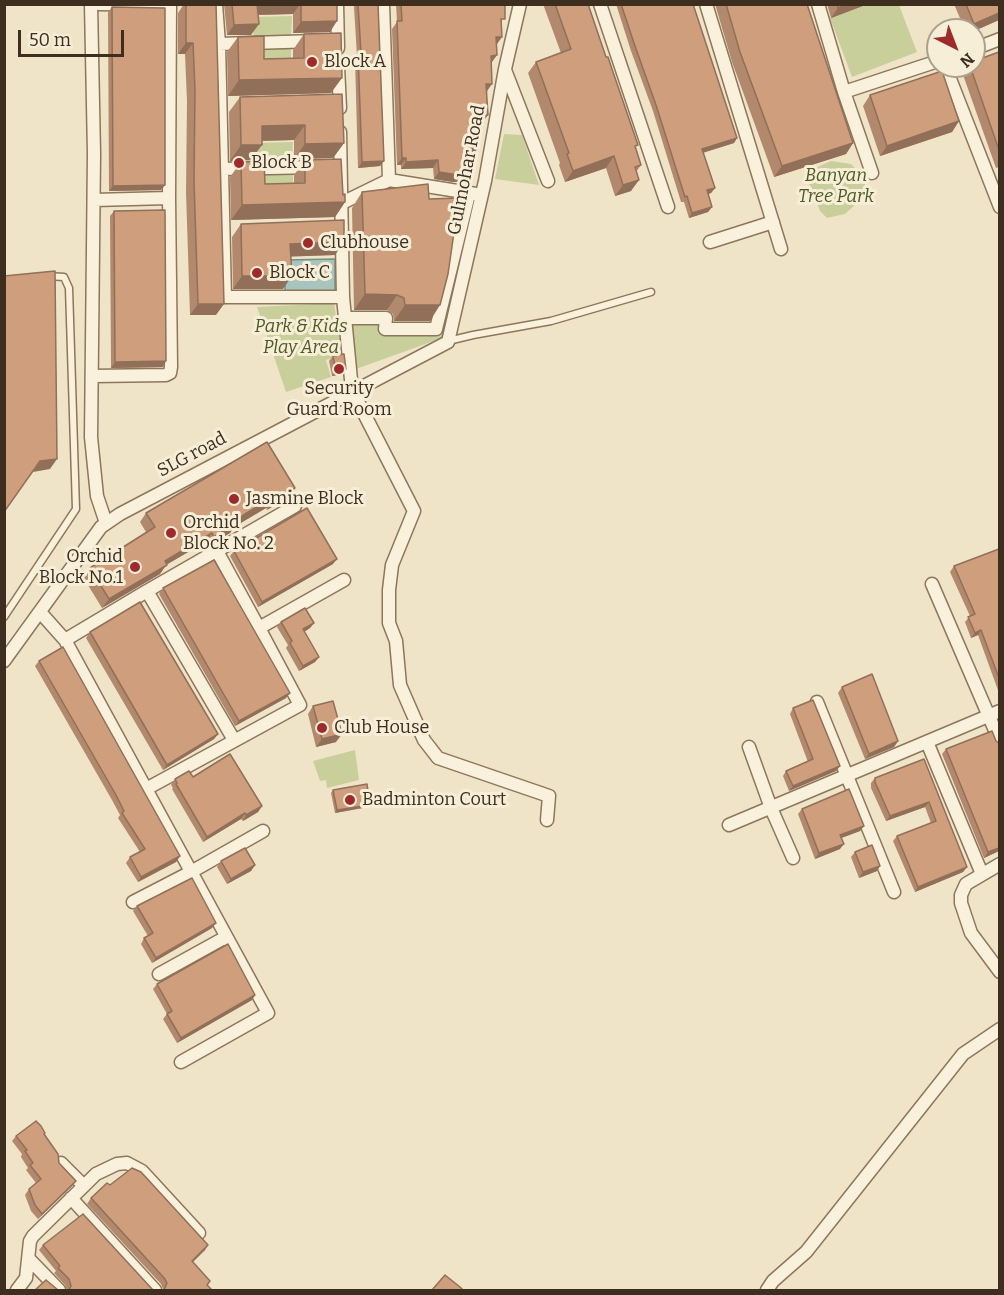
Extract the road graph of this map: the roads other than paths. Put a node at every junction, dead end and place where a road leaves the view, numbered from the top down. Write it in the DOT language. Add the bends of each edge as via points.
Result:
graph roads {
  1 [pos="91,4"];
  2 [pos="99,4"];
  3 [pos="216,4"];
  4 [pos="337,4"];
  5 [pos="383,4"];
  6 [pos="520,4"];
  7 [pos="600,4"];
  8 [pos="706,4"];
  9 [pos="818,4"];
  10 [pos="338,40"];
  11 [pos="219,44"];
  12 [pos="926,65"];
  13 [pos="505,69"];
  14 [pos="950,78"];
  15 [pos="844,92"];
  16 [pos="341,166"];
  17 [pos="222,169"];
  18 [pos="872,173"];
  19 [pos="389,180"];
  20 [pos="548,181"];
  21 [pos="475,194"];
  22 [pos="169,198"];
  23 [pos="94,200"];
  24 [pos="342,203"];
  25 [pos="668,207"];
  26 [pos="999,207"];
  27 [pos="773,222"];
  28 [pos="710,242"];
  29 [pos="781,249"];
  30 [pos="38,276"];
  31 [pos="651,292"];
  32 [pos="343,297"];
  33 [pos="345,318"];
  34 [pos="448,342"];
  35 [pos="93,376"];
  36 [pos="352,390"];
  37 [pos="295,506"];
  38 [pos="106,523"];
  39 [pos="217,551"];
  40 [pos="344,580"];
  41 [pos="932,584"];
  42 [pos="147,591"];
  43 [pos="40,612"];
  44 [pos="4,617"];
  45 [pos="259,628"];
  46 [pos="65,640"];
  47 [pos="4,661"];
  48 [pos="817,702"];
  49 [pos="994,714"];
  50 [pos="234,740"];
  51 [pos="999,741"];
  52 [pos="927,742"];
  53 [pos="748,747"];
  54 [pos="846,776"];
  55 [pos="146,789"];
  56 [pos="771,808"];
  57 [pos="547,820"];
  58 [pos="729,825"];
  59 [pos="263,831"];
  60 [pos="793,858"];
  61 [pos="999,864"];
  62 [pos="191,872"];
  63 [pos="982,874"];
  64 [pos="894,892"];
  65 [pos="133,902"];
  66 [pos="226,937"];
  67 [pos="999,972"];
  68 [pos="159,974"];
  69 [pos="999,1029"];
  70 [pos="181,1062"];
  71 [pos="61,1163"];
  72 [pos="84,1186"];
  73 [pos="71,1198"];
  74 [pos="200,1233"];
  75 [pos="30,1260"];
  76 [pos="17,1290"];
  77 [pos="59,1290"];
  78 [pos="155,1290"];
  79 [pos="767,1290"];
  1 -- 23 [label="street"];
  2 -- 22 [label="street" via="170,5"];
  3 -- 11 [label="street"];
  4 -- 10 [label="street"];
  5 -- 19 [label="street"];
  6 -- 13 [label="street, Gulmohar Road"];
  7 -- 25 [label="street"];
  8 -- 27 [label="street"];
  9 -- 15 [label="street"];
  10 -- 11 [label="street"];
  10 -- 16 [label="street" via="333,101"];
  11 -- 17 [label="street" via="226,104"];
  12 -- 15 [label="street"];
  13 -- 20 [label="street"];
  13 -- 21 [label="street, Gulmohar Road"];
  14 -- 26 [label="street"];
  15 -- 18 [label="street"];
  16 -- 17 [label="street"];
  16 -- 24 [label="street"];
  17 -- 32 [label="street" via="229,228 225,297"];
  19 -- 21 [label="street"];
  19 -- 24 [label="street"];
  21 -- 33 [label="street" via="436,328 385,329 386,318"];
  21 -- 34 [label="street, Gulmohar Road"];
  22 -- 23 [label="street"];
  22 -- 35 [label="street" via="170,373"];
  23 -- 35 [label="street"];
  24 -- 32 [label="street" via="337,225"];
  27 -- 28 [label="street"];
  27 -- 29 [label="street"];
  30 -- 44 [label="lane" via="60,275 69,288 76,509"];
  31 -- 34 [label="lane" via="551,321"];
  32 -- 33 [label="street"];
  33 -- 36 [label="street"];
  34 -- 36 [label="street, SLG road"];
  35 -- 38 [label="street" via="92,437 97,496"];
  36 -- 38 [label="street, SLG road"];
  36 -- 57 [label="street" via="414,511 392,565 389,623 396,640 400,685 424,740 438,758 549,796"];
  37 -- 39 [label="street"];
  38 -- 43 [label="street, SLG road"];
  39 -- 42 [label="street"];
  39 -- 45 [label="street"];
  40 -- 45 [label="street"];
  41 -- 49 [label="street"];
  42 -- 46 [label="street"];
  42 -- 50 [label="street"];
  43 -- 46 [label="street"];
  43 -- 47 [label="street, SLG road"];
  45 -- 50 [label="street" via="300,705"];
  46 -- 55 [label="street"];
  48 -- 54 [label="street"];
  49 -- 51 [label="street"];
  49 -- 52 [label="street"];
  50 -- 55 [label="street"];
  52 -- 54 [label="street"];
  52 -- 63 [label="street"];
  53 -- 56 [label="street"];
  54 -- 56 [label="street"];
  54 -- 64 [label="street"];
  55 -- 62 [label="street"];
  56 -- 58 [label="street"];
  56 -- 60 [label="street"];
  59 -- 62 [label="street"];
  61 -- 63 [label="street"];
  62 -- 65 [label="street"];
  62 -- 66 [label="street"];
  63 -- 67 [label="street" via="966,884 961,903 971,933"];
  66 -- 68 [label="street"];
  66 -- 70 [label="street" via="268,1013"];
  69 -- 79 [label="street" via="963,1054 806,1252"];
  71 -- 72 [label="street"];
  72 -- 73 [label="street"];
  72 -- 74 [label="street" via="96,1174 127,1163 142,1171"];
  73 -- 75 [label="street" via="33,1236"];
  73 -- 78 [label="street"];
  75 -- 76 [label="street" via="26,1278"];
  75 -- 77 [label="street"];
}
